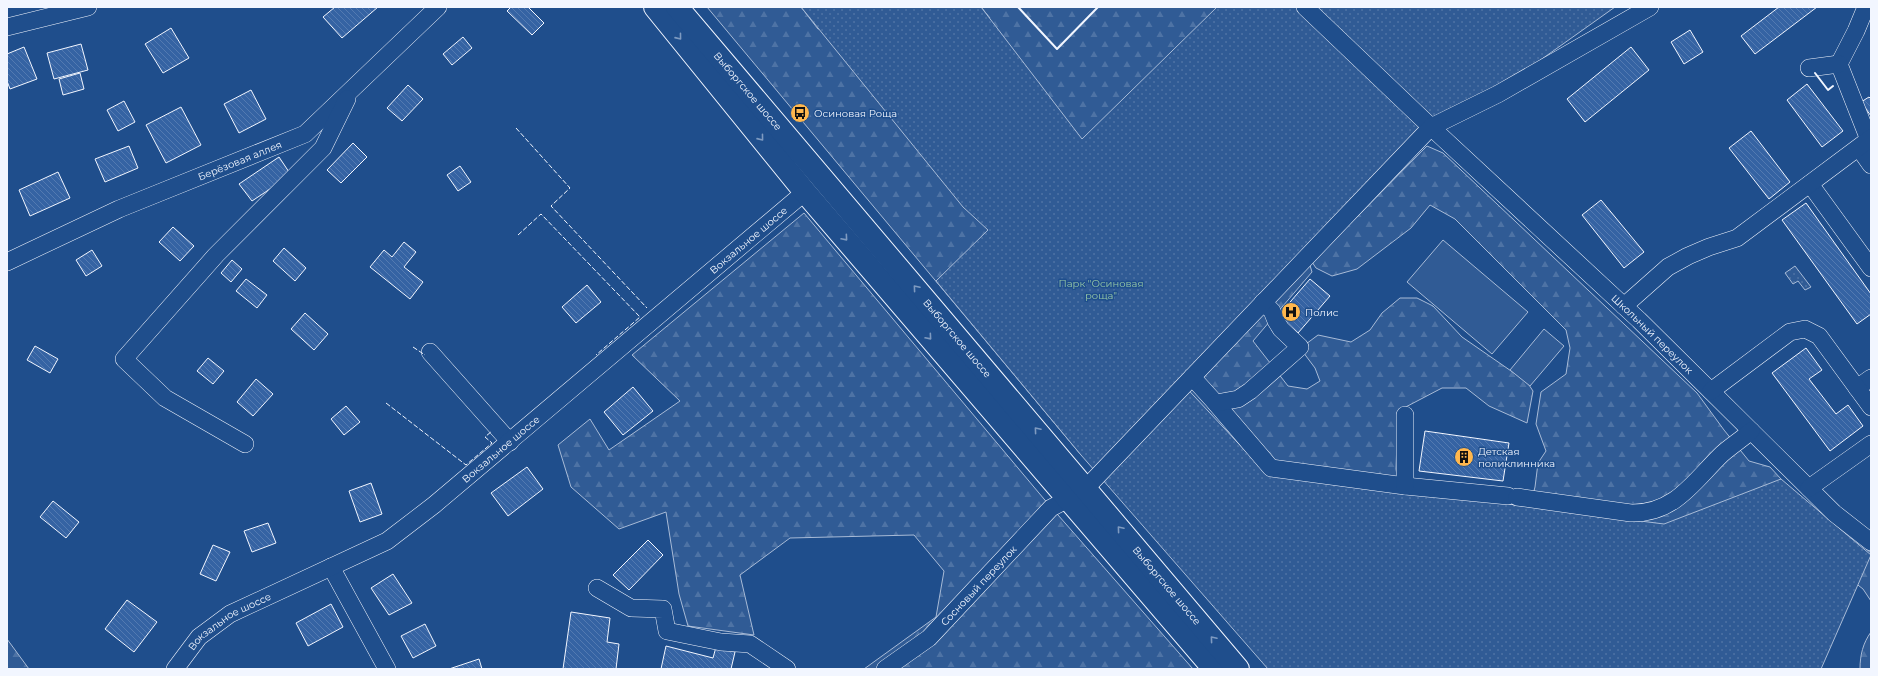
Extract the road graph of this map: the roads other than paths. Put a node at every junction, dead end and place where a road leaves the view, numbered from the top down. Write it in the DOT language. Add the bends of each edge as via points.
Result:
graph roads {
  1 [pos="88,7"];
  2 [pos="438,7"];
  3 [pos="655,7"];
  4 [pos="677,7"];
  5 [pos="1305,7"];
  6 [pos="1650,7"];
  7 [pos="1866,7"];
  8 [pos="7,27"];
  9 [pos="1839,64"];
  10 [pos="1809,68"];
  11 [pos="353,88"];
  12 [pos="1431,127"];
  13 [pos="1866,142"];
  14 [pos="1871,165"];
  15 [pos="1810,184"];
  16 [pos="805,192"];
  17 [pos="7,262"];
  18 [pos="1871,268"];
  19 [pos="1263,302"];
  20 [pos="1624,306"];
  21 [pos="430,352"];
  22 [pos="1192,377"];
  23 [pos="1871,378"];
  24 [pos="1857,388"];
  25 [pos="1710,391"];
  26 [pos="1216,403"];
  27 [pos="1871,407"];
  28 [pos="1405,415"];
  29 [pos="1751,431"];
  30 [pos="510,442"];
  31 [pos="245,444"];
  32 [pos="1871,444"];
  33 [pos="1405,486"];
  34 [pos="1809,488"];
  35 [pos="1077,494"];
  36 [pos="1871,542"];
  37 [pos="330,567"];
  38 [pos="597,588"];
  39 [pos="175,669"];
  40 [pos="387,669"];
  41 [pos="787,669"];
  42 [pos="885,669"];
  43 [pos="1214,669"];
  44 [pos="1238,669"];
  1 -- 8 [label="street"];
  2 -- 11 [label="street, Берёзовая аллея"];
  3 -- 16 [label="main road, Выборгское шоссе, one-way"];
  35 -- 4 [label="main road, Выборгское шоссе, one-way"];
  5 -- 12 [label="street, Школьный переулок"];
  6 -- 12 [label="street, Сосновый переулок" via="1498,94"];
  7 -- 9 [label="street"];
  9 -- 10 [label="street"];
  9 -- 13 [label="street"];
  11 -- 17 [label="street, Берёзовая аллея" via="306,134 119,209"];
  11 -- 31 [label="street" via="323,148 216,255 124,359 165,398"];
  12 -- 19 [label="street, Сосновый переулок"];
  12 -- 20 [label="street, Школьный переулок"];
  13 -- 14 [label="street"];
  13 -- 15 [label="street"];
  15 -- 18 [label="street"];
  15 -- 20 [label="street" via="1737,238 1709,247 1668,267"];
  16 -- 30 [label="street, Вокзальное шоссе"];
  16 -- 35 [label="main road, Выборгское шоссе, one-way"];
  19 -- 22 [label="street, Сосновый переулок"];
  19 -- 26 [label="street" via="1272,311 1282,329 1300,347 1238,399"];
  20 -- 25 [label="street, Школьный переулок"];
  21 -- 30 [label="street"];
  22 -- 26 [label="street"];
  22 -- 35 [label="street, Сосновый переулок"];
  23 -- 24 [label="street"];
  24 -- 25 [label="street" via="1819,336 1805,329 1790,332"];
  24 -- 27 [label="street"];
  25 -- 29 [label="street, Школьный переулок"];
  26 -- 33 [label="street" via="1271,468"];
  28 -- 33 [label="street"];
  29 -- 33 [label="street" via="1724,452 1678,499 1644,514 1512,496"];
  29 -- 34 [label="street, Школьный переулок"];
  30 -- 37 [label="street, Вокзальное шоссе" via="387,541"];
  32 -- 34 [label="street"];
  34 -- 36 [label="street, Школьный переулок" via="1834,513"];
  35 -- 42 [label="street, Сосновый переулок" via="1051,508 929,638"];
  35 -- 43 [label="main road, Выборгское шоссе"];
  44 -- 35 [label="main road, Выборгское шоссе, one-way"];
  37 -- 39 [label="street, Вокзальное шоссе" via="230,614 199,637"];
  37 -- 40 [label="street"];
  38 -- 41 [label="street" via="631,608 663,609 667,631 721,642 750,644"];
}
